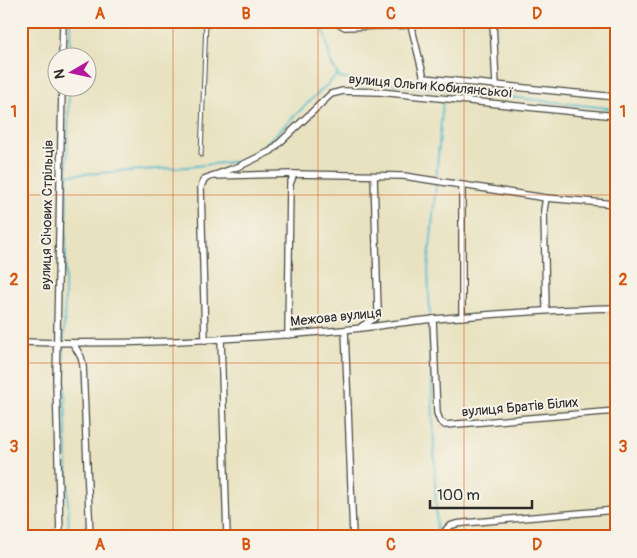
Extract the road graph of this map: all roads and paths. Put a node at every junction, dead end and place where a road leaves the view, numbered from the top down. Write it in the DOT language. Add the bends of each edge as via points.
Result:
graph roads {
  1 [pos="63,21"];
  2 [pos="206,21"];
  3 [pos="334,21"];
  4 [pos="493,21"];
  5 [pos="564,21"];
  6 [pos="410,23"];
  7 [pos="616,24"];
  8 [pos="62,48"];
  9 [pos="496,86"];
  10 [pos="616,96"];
  11 [pos="62,98"];
  12 [pos="616,116"];
  13 [pos="201,155"];
  14 [pos="294,174"];
  15 [pos="209,175"];
  16 [pos="374,176"];
  17 [pos="462,186"];
  18 [pos="546,198"];
  19 [pos="616,204"];
  20 [pos="616,308"];
  21 [pos="546,309"];
  22 [pos="462,317"];
  23 [pos="433,319"];
  24 [pos="357,328"];
  25 [pos="345,330"];
  26 [pos="288,335"];
  27 [pos="221,339"];
  28 [pos="205,340"];
  29 [pos="21,342"];
  30 [pos="58,343"];
  31 [pos="74,345"];
  32 [pos="616,411"];
  33 [pos="616,510"];
  34 [pos="60,537"];
  35 [pos="90,537"];
  36 [pos="227,537"];
  37 [pos="353,537"];
  38 [pos="443,537"];
  1 -- 8 [label="street"];
  2 -- 13 [label="lane"];
  3 -- 6 [label="street" via="346,27"];
  4 -- 9 [label="street"];
  5 -- 7 [label="street"];
  6 -- 9 [label="street" via="424,78"];
  9 -- 10 [label="street"];
  11 -- 30 [label="street, вулиця Січових Стрільців"];
  12 -- 15 [label="street, вулиця Ольги Кобилянської" via="342,91 331,94 272,150 240,166"];
  14 -- 15 [label="street"];
  14 -- 16 [label="street"];
  14 -- 26 [label="street" via="290,184"];
  15 -- 28 [label="street" via="202,187"];
  16 -- 17 [label="street" via="404,176"];
  16 -- 24 [label="street" via="378,310 375,318"];
  17 -- 18 [label="street"];
  17 -- 22 [label="street"];
  18 -- 19 [label="street"];
  18 -- 21 [label="street"];
  20 -- 21 [label="street, Межова вулиця"];
  21 -- 22 [label="street, Межова вулиця"];
  22 -- 23 [label="street, Межова вулиця"];
  23 -- 24 [label="street, Межова вулиця"];
  23 -- 32 [label="street, вулиця Братів Білих" via="437,413 445,425"];
  24 -- 25 [label="street, Межова вулиця"];
  25 -- 26 [label="street, Межова вулиця"];
  25 -- 37 [label="street"];
  26 -- 27 [label="street, Межова вулиця"];
  27 -- 28 [label="street, Межова вулиця"];
  27 -- 36 [label="street"];
  28 -- 31 [label="street, Межова вулиця"];
  29 -- 30 [label="street, Межова вулиця"];
  30 -- 31 [label="street, Межова вулиця"];
  30 -- 34 [label="street, вулиця Січових Стрільців"];
  31 -- 35 [label="street" via="83,365"];
  33 -- 38 [label="street" via="464,522 450,525"];
}
